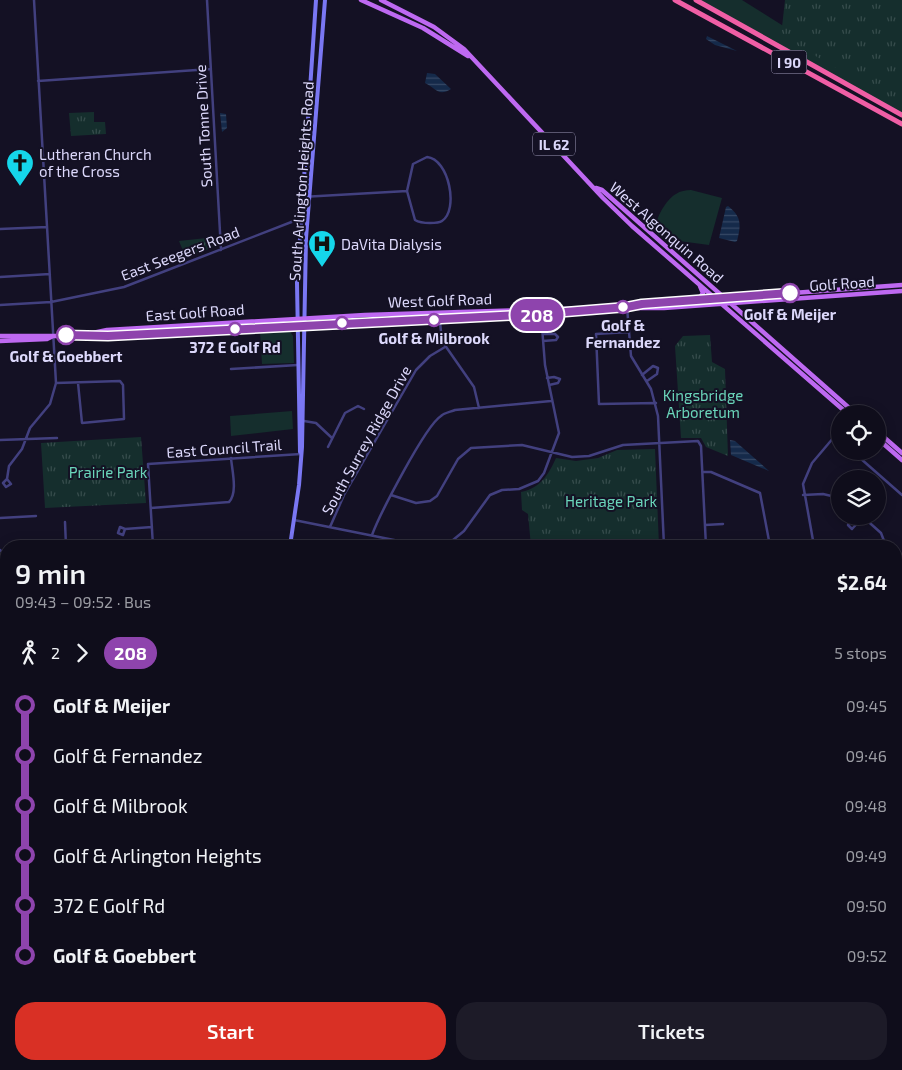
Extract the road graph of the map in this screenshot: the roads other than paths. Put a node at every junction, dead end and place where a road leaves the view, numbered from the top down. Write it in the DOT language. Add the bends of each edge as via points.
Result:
graph roads {
  1 [pos="34,0"];
  2 [pos="206,0"];
  3 [pos="316,0"];
  4 [pos="325,0"];
  5 [pos="361,0"];
  6 [pos="381,0"];
  7 [pos="675,0"];
  8 [pos="696,0"];
  9 [pos="470,57"];
  10 [pos="210,69"];
  11 [pos="38,80"];
  12 [pos="902,114"];
  13 [pos="902,124"];
  14 [pos="596,188"];
  15 [pos="407,191"];
  16 [pos="302,197"];
  17 [pos="309,198"];
  18 [pos="300,220"];
  19 [pos="307,220"];
  20 [pos="47,227"];
  21 [pos="0,229"];
  22 [pos="221,250"];
  23 [pos="50,274"];
  24 [pos="0,277"];
  25 [pos="699,282"];
  26 [pos="902,285"];
  27 [pos="902,292"];
  28 [pos="717,298"];
  29 [pos="724,298"];
  30 [pos="699,300"];
  31 [pos="51,302"];
  32 [pos="723,304"];
  33 [pos="730,304"];
  34 [pos="0,305"];
  35 [pos="627,307"];
  36 [pos="541,312"];
  37 [pos="439,313"];
  38 [pos="298,318"];
  39 [pos="305,318"];
  40 [pos="439,319"];
  41 [pos="305,324"];
  42 [pos="298,325"];
  43 [pos="628,332"];
  44 [pos="88,334"];
  45 [pos="542,334"];
  46 [pos="0,336"];
  47 [pos="53,336"];
  48 [pos="0,341"];
  49 [pos="543,341"];
  50 [pos="445,347"];
  51 [pos="298,365"];
  52 [pos="231,369"];
  53 [pos="642,375"];
  54 [pos="547,378"];
  55 [pos="646,381"];
  56 [pos="78,383"];
  57 [pos="56,384"];
  58 [pos="548,385"];
  59 [pos="552,401"];
  60 [pos="656,403"];
  61 [pos="838,405"];
  62 [pos="846,405"];
  63 [pos="478,408"];
  64 [pos="364,409"];
  65 [pos="304,421"];
  66 [pos="57,438"];
  67 [pos="332,438"];
  68 [pos="26,439"];
  69 [pos="886,439"];
  70 [pos="0,440"];
  71 [pos="831,440"];
  72 [pos="660,443"];
  73 [pos="886,446"];
  74 [pos="328,447"];
  75 [pos="553,453"];
  76 [pos="902,453"];
  77 [pos="301,454"];
  78 [pos="231,458"];
  79 [pos="862,460"];
  80 [pos="902,460"];
  81 [pos="702,472"];
  82 [pos="7,479"];
  83 [pos="391,495"];
  84 [pos="804,495"];
  85 [pos="902,495"];
  86 [pos="831,496"];
  87 [pos="150,508"];
  88 [pos="36,516"];
  89 [pos="0,518"];
  90 [pos="294,520"];
  91 [pos="65,522"];
  92 [pos="723,524"];
  93 [pos="705,525"];
  94 [pos="872,525"];
  95 [pos="330,527"];
  96 [pos="152,528"];
  97 [pos="126,529"];
  98 [pos="372,535"];
  99 [pos="66,540"];
  100 [pos="153,540"];
  101 [pos="291,540"];
  102 [pos="397,540"];
  103 [pos="453,540"];
  104 [pos="664,540"];
  105 [pos="706,540"];
  106 [pos="769,540"];
  107 [pos="813,540"];
  108 [pos="884,540"];
  1 -- 11 [label="street"];
  2 -- 10 [label="street, South Tonne Drive"];
  3 -- 16 [label="main road, South Arlington Heights Road"];
  4 -- 17 [label="main road, South Arlington Heights Road"];
  5 -- 9 [label="main road, West Algonquin Road / IL 62" via="423,28"];
  6 -- 9 [label="main road, West Algonquin Road / IL 62" via="434,27"];
  7 -- 13 [label="highway, I 90"];
  8 -- 12 [label="highway, I 90"];
  9 -- 14 [label="main road, West Algonquin Road / IL 62"];
  10 -- 11 [label="street"];
  10 -- 22 [label="street, South Tonne Drive"];
  11 -- 20 [label="street"];
  14 -- 25 [label="main road, West Algonquin Road / IL 62" via="630,224"];
  14 -- 29 [label="main road, West Algonquin Road / IL 62"];
  15 -- 15 [label="street" via="415,161 435,159 449,186 448,210 442,221 422,223 415,220"];
  15 -- 17 [label="street"];
  16 -- 17 [label="street"];
  16 -- 18 [label="main road, South Arlington Heights Road"];
  17 -- 19 [label="main road, South Arlington Heights Road"];
  18 -- 19 [label="street, East Seegers Road"];
  18 -- 22 [label="street, East Seegers Road"];
  18 -- 38 [label="main road, South Arlington Heights Road"];
  19 -- 39 [label="main road, South Arlington Heights Road"];
  20 -- 21 [label="street"];
  20 -- 23 [label="street"];
  22 -- 31 [label="street, East Seegers Road" via="124,287"];
  23 -- 24 [label="street"];
  23 -- 31 [label="street"];
  25 -- 28 [label="main road, West Algonquin Road / IL 62"];
  25 -- 30 [label="main road" via="703,293"];
  26 -- 29 [label="main road, Golf Road"];
  27 -- 33 [label="main road, Golf Road"];
  28 -- 29 [label="main road, West Golf Road"];
  28 -- 30 [label="main road, West Golf Road"];
  28 -- 32 [label="main road, West Algonquin Road / IL 62"];
  29 -- 33 [label="main road, West Algonquin Road / IL 62"];
  30 -- 35 [label="main road, West Golf Road"];
  31 -- 34 [label="street, East Seegers Road"];
  31 -- 47 [label="street"];
  32 -- 33 [label="main road, Golf Road"];
  32 -- 35 [label="main road, West Golf Road"];
  32 -- 61 [label="main road, West Algonquin Road / IL 62"];
  33 -- 62 [label="main road, West Algonquin Road / IL 62"];
  35 -- 36 [label="main road, West Golf Road"];
  35 -- 43 [label="street"];
  36 -- 37 [label="main road, West Golf Road"];
  36 -- 40 [label="main road, West Golf Road"];
  36 -- 45 [label="street"];
  37 -- 39 [label="main road, West Golf Road"];
  37 -- 40 [label="street"];
  38 -- 39 [label="main road, East Golf Road"];
  38 -- 42 [label="main road, South Arlington Heights Road"];
  38 -- 44 [label="main road, East Golf Road" via="107,330"];
  39 -- 41 [label="main road, South Arlington Heights Road"];
  40 -- 41 [label="main road, West Golf Road"];
  40 -- 50 [label="street"];
  41 -- 42 [label="main road, East Golf Road"];
  41 -- 65 [label="main road, South Arlington Heights Road"];
  42 -- 44 [label="main road, East Golf Road" via="108,336"];
  42 -- 51 [label="main road, South Arlington Heights Road"];
  43 -- 53 [label="street" via="631,356"];
  43 -- 60 [label="street" via="596,334 599,404"];
  44 -- 47 [label="main road, East Golf Road"];
  45 -- 49 [label="street"];
  45 -- 49 [label="street" via="558,337"];
  46 -- 47 [label="main road, East Golf Road"];
  47 -- 48 [label="main road, East Golf Road"];
  47 -- 57 [label="street"];
  49 -- 54 [label="street"];
  50 -- 63 [label="street" via="474,387"];
  50 -- 95 [label="street, South Surrey Ridge Drive" via="422,362 416,370 344,495"];
  51 -- 52 [label="street"];
  51 -- 77 [label="main road, South Arlington Heights Road"];
  53 -- 55 [label="street"];
  53 -- 55 [label="street" via="653,366 658,368 657,374"];
  54 -- 58 [label="street"];
  54 -- 58 [label="street" via="560,379 558,383"];
  55 -- 60 [label="street"];
  56 -- 56 [label="street" via="122,382 124,419 82,423"];
  56 -- 57 [label="street"];
  57 -- 68 [label="street" via="53,398 30,428"];
  58 -- 59 [label="street"];
  59 -- 63 [label="street"];
  59 -- 75 [label="street" via="559,433"];
  60 -- 72 [label="street"];
  63 -- 83 [label="street" via="455,410 440,416 429,428"];
  64 -- 67 [label="street" via="358,406 345,412"];
  65 -- 67 [label="street" via="316,423"];
  65 -- 77 [label="main road, South Arlington Heights Road"];
  66 -- 68 [label="street"];
  67 -- 74 [label="street"];
  68 -- 70 [label="street"];
  68 -- 82 [label="street" via="9,466"];
  69 -- 76 [label="main road"];
  71 -- 84 [label="street" via="812,463 805,478"];
  72 -- 75 [label="street" via="623,446 590,456 563,457"];
  72 -- 81 [label="street" via="700,443"];
  72 -- 104 [label="street"];
  73 -- 80 [label="main road"];
  75 -- 83 [label="street" via="522,445 471,448 458,459 437,496 430,501 416,503"];
  75 -- 103 [label="street" via="538,481 490,494 464,531"];
  77 -- 78 [label="street, East Council Trail"];
  77 -- 90 [label="main road, South Arlington Heights Road"];
  78 -- 87 [label="street" via="234,490 231,500"];
  78 -- 87 [label="street, East Council Trail" via="148,464"];
  79 -- 85 [label="street"];
  81 -- 93 [label="street"];
  81 -- 106 [label="street" via="711,472 760,493"];
  83 -- 98 [label="street"];
  84 -- 86 [label="street"];
  84 -- 107 [label="street"];
  87 -- 96 [label="street"];
  88 -- 89 [label="street"];
  90 -- 95 [label="street"];
  90 -- 101 [label="main road, South Arlington Heights Road"];
  91 -- 99 [label="street"];
  92 -- 93 [label="street"];
  93 -- 105 [label="street"];
  94 -- 108 [label="street"];
  95 -- 98 [label="street"];
  96 -- 97 [label="street"];
  96 -- 100 [label="street"];
  98 -- 102 [label="street"];
}
